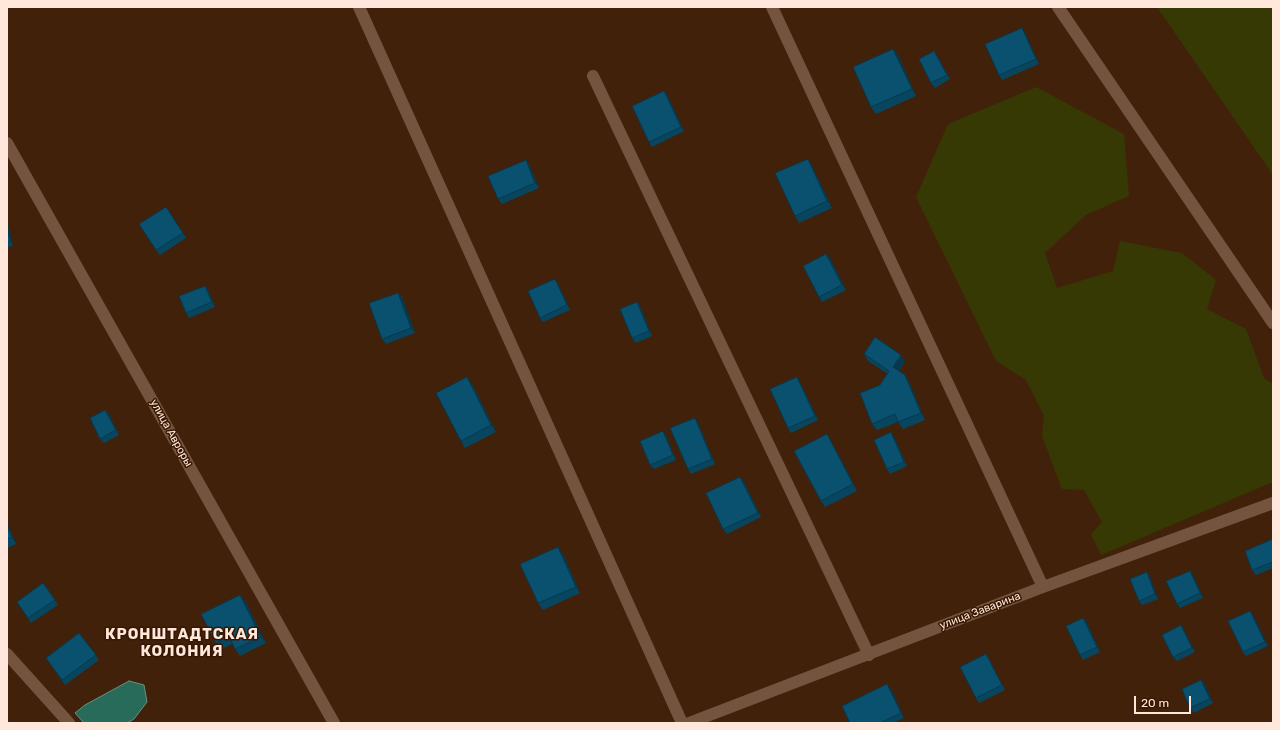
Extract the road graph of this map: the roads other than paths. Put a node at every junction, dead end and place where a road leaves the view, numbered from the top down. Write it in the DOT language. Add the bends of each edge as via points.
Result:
graph roads {
  1 [pos="359,7"];
  2 [pos="772,7"];
  3 [pos="1058,7"];
  4 [pos="593,76"];
  5 [pos="7,143"];
  6 [pos="1273,323"];
  7 [pos="1273,503"];
  8 [pos="1043,587"];
  9 [pos="7,654"];
  10 [pos="869,655"];
  11 [pos="69,723"];
  12 [pos="334,723"];
  13 [pos="682,723"];
  14 [pos="689,723"];
  1 -- 13 [label="street"];
  2 -- 8 [label="street"];
  3 -- 6 [label="street"];
  4 -- 10 [label="street"];
  5 -- 12 [label="street, улица Авроры"];
  7 -- 8 [label="street, улица Заварина"];
  8 -- 10 [label="street, улица Заварина"];
  9 -- 11 [label="street"];
  10 -- 14 [label="street, улица Заварина"];
}
